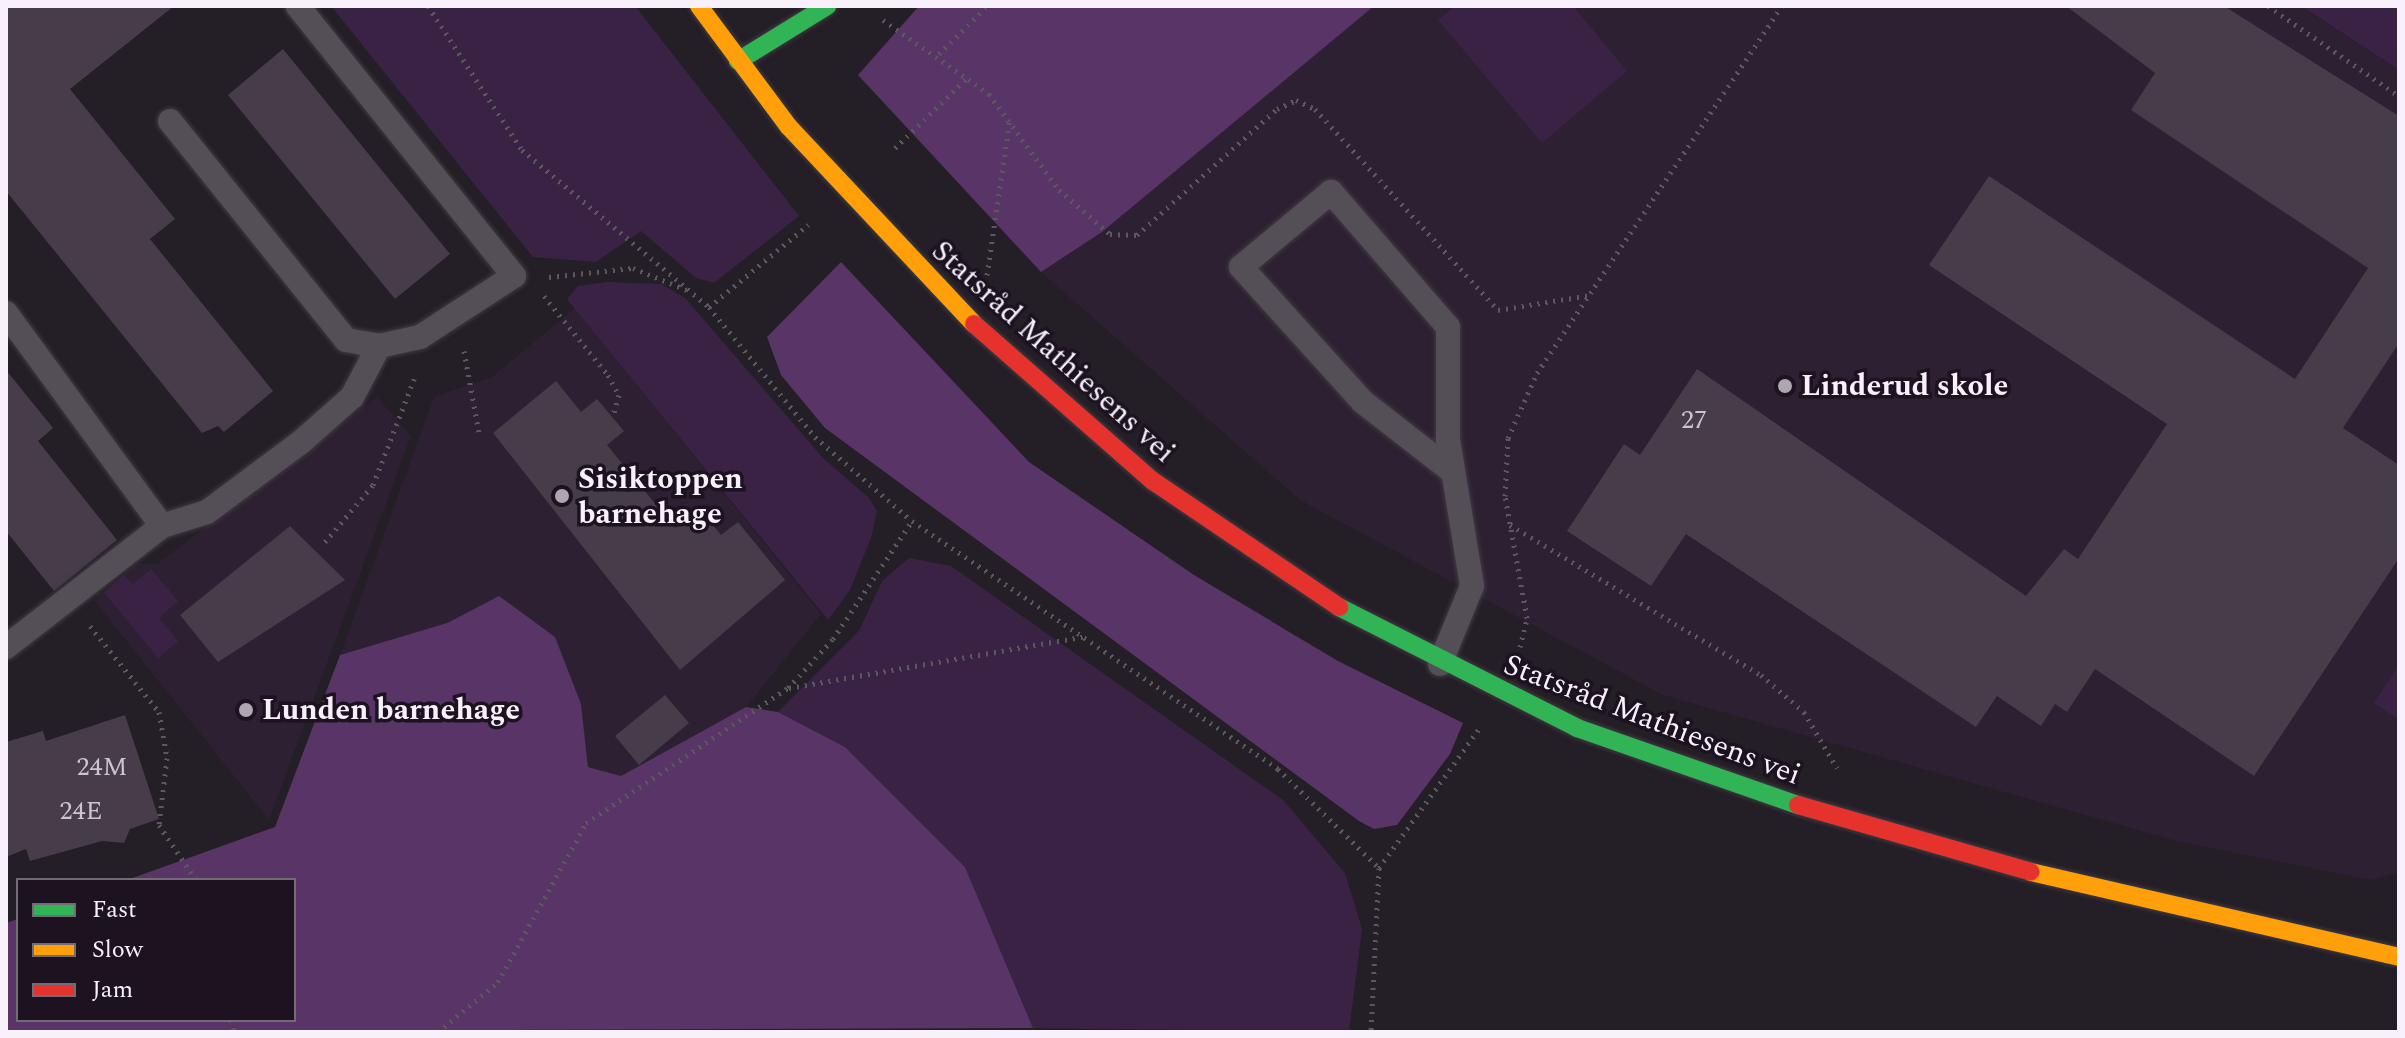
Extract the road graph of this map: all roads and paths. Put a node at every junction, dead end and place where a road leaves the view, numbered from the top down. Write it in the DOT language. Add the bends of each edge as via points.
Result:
graph roads {
  1 [pos="298,6"];
  2 [pos="428,6"];
  3 [pos="699,6"];
  4 [pos="827,6"];
  5 [pos="987,6"];
  6 [pos="1782,6"];
  7 [pos="2268,6"];
  8 [pos="883,20"];
  9 [pos="939,54"];
  10 [pos="738,61"];
  11 [pos="969,76"];
  12 [pos="989,94"];
  13 [pos="2399,96"];
  14 [pos="1010,120"];
  15 [pos="170,121"];
  16 [pos="895,148"];
  17 [pos="808,225"];
  18 [pos="522,278"];
  19 [pos="986,280"];
  20 [pos="692,291"];
  21 [pos="709,307"];
  22 [pos="6,313"];
  23 [pos="455,320"];
  24 [pos="420,337"];
  25 [pos="379,346"];
  26 [pos="614,412"];
  27 [pos="479,433"];
  28 [pos="1453,472"];
  29 [pos="912,521"];
  30 [pos="1510,524"];
  31 [pos="162,526"];
  32 [pos="325,542"];
  33 [pos="68,599"];
  34 [pos="1087,636"];
  35 [pos="6,647"];
  36 [pos="1517,660"];
  37 [pos="1440,664"];
  38 [pos="788,688"];
  39 [pos="1483,723"];
  40 [pos="1844,779"];
  41 [pos="1379,868"];
  42 [pos="195,878"];
  43 [pos="2399,934"];
  44 [pos="2391,956"];
  45 [pos="438,1032"];
  46 [pos="1371,1032"];
  1 -- 18 [label="lane"];
  2 -- 20 [label="path" via="522,150"];
  3 -- 10 [label="street, Statsråd Mathiesens vei"];
  4 -- 10 [label="street"];
  5 -- 9 [label="path"];
  6 -- 30 [label="path" via="1537,373 1508,438"];
  7 -- 13 [label="path"];
  8 -- 9 [label="path"];
  9 -- 11 [label="path"];
  10 -- 37 [label="street, Statsråd Mathiesens vei" via="897,250 1076,420 1276,569"];
  11 -- 12 [label="path"];
  11 -- 16 [label="path"];
  14 -- 19 [label="path"];
  15 -- 25 [label="lane" via="346,340"];
  17 -- 21 [label="path"];
  18 -- 20 [label="path" via="633,268"];
  18 -- 23 [label="lane"];
  18 -- 26 [label="path" via="608,375 619,395"];
  20 -- 21 [label="path"];
  21 -- 29 [label="path" via="815,437"];
  22 -- 31 [label="lane"];
  23 -- 24 [label="lane"];
  23 -- 27 [label="path"];
  24 -- 25 [label="lane"];
  24 -- 32 [label="path" via="414,387 373,485"];
  25 -- 31 [label="lane" via="352,397 301,442 207,512"];
  28 -- 28 [label="lane" via="1448,327 1331,192 1241,267 1363,402"];
  28 -- 37 [label="lane" via="1472,586"];
  29 -- 34 [label="path"];
  29 -- 38 [label="path" via="833,639"];
  30 -- 36 [label="path" via="1527,618"];
  30 -- 40 [label="path" via="1761,675 1804,712"];
  31 -- 33 [label="lane"];
  33 -- 35 [label="lane"];
  33 -- 42 [label="path" via="159,712 167,758 159,825"];
  34 -- 38 [label="path"];
  34 -- 41 [label="path" via="1278,769"];
  37 -- 44 [label="street, Statsråd Mathiesens vei" via="1577,728 1813,811 2051,878"];
  38 -- 45 [label="path" via="586,823 498,982"];
  39 -- 41 [label="path"];
  41 -- 46 [label="path"];
  43 -- 44 [label="lane"];
}
